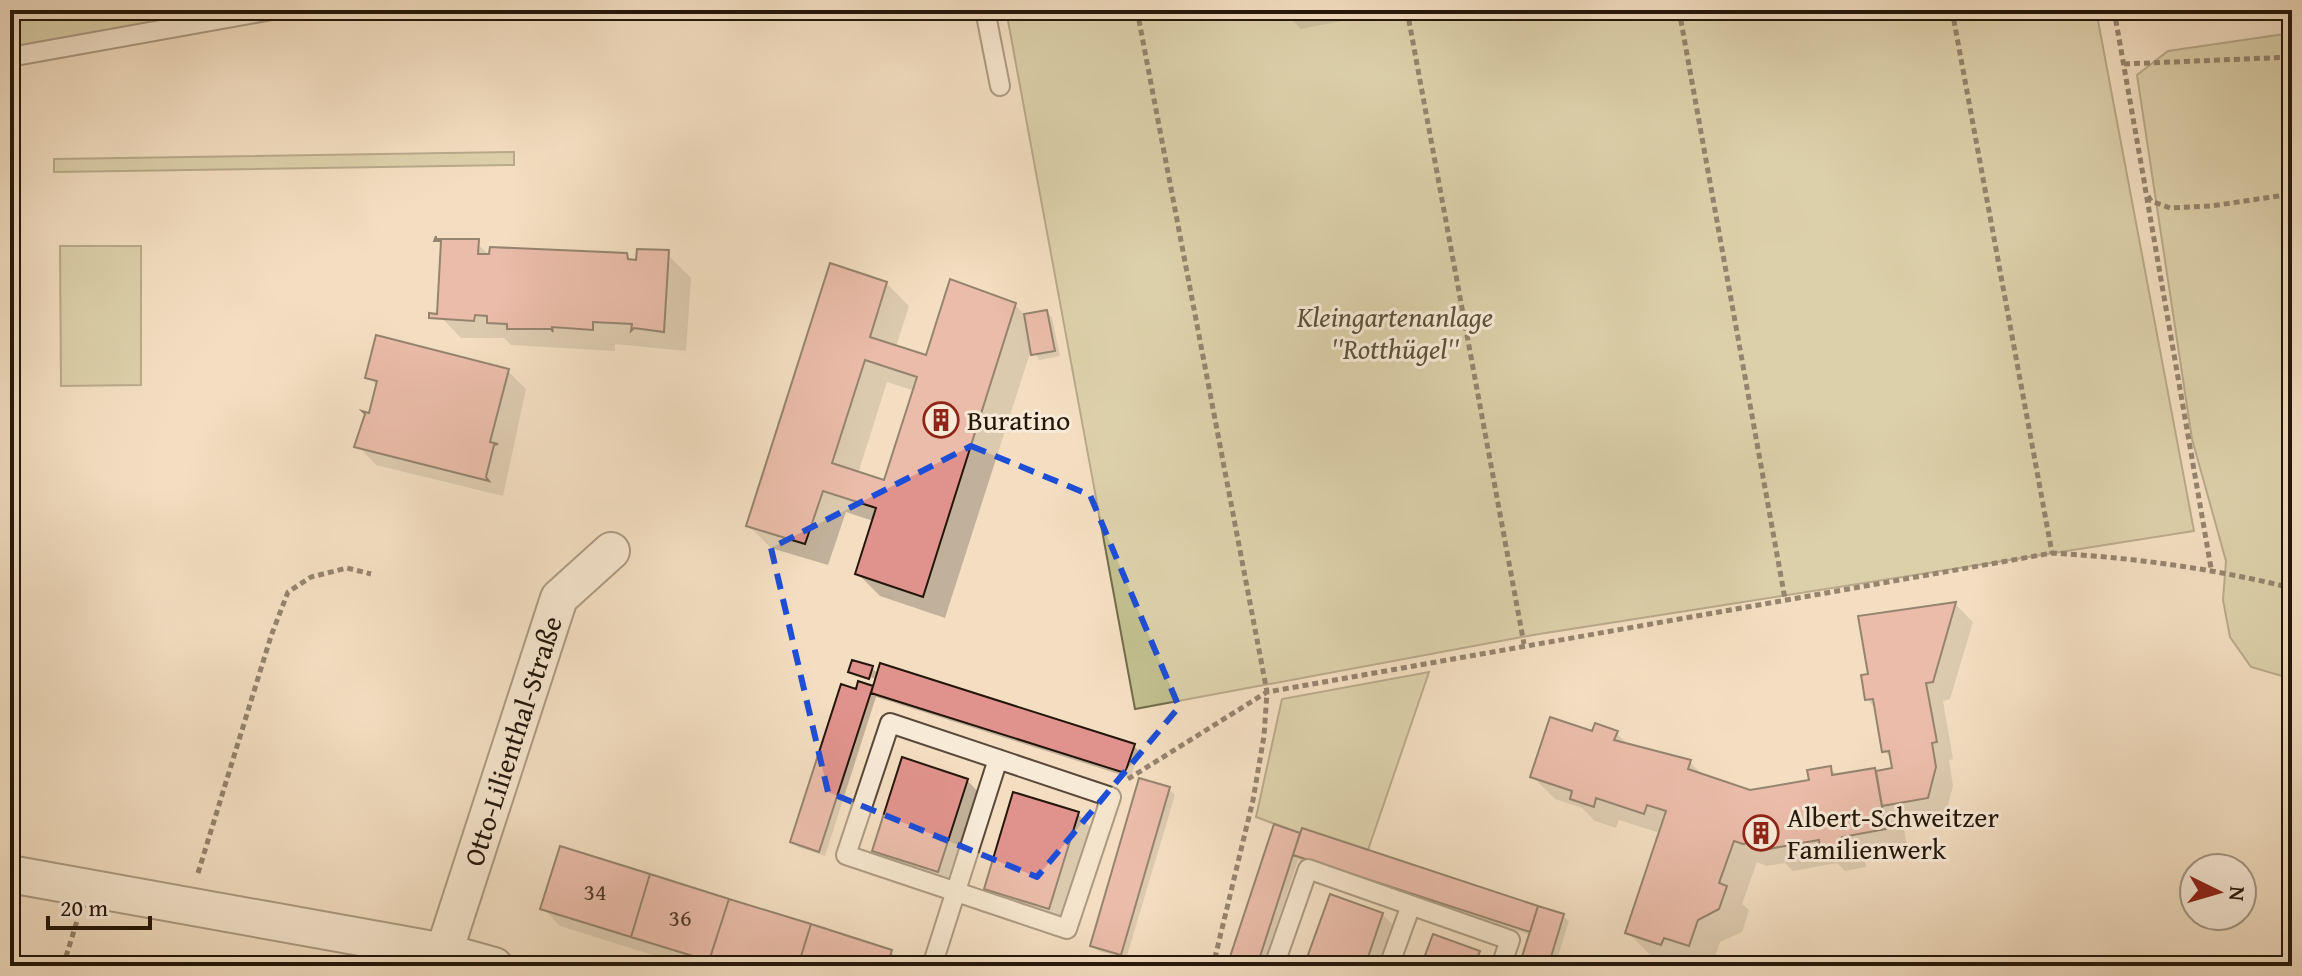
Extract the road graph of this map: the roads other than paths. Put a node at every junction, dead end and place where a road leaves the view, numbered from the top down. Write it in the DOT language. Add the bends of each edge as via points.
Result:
graph roads {
  1 [pos="272,10"];
  2 [pos="985,10"];
  3 [pos="10,57"];
  4 [pos="1000,86"];
  5 [pos="611,551"];
  6 [pos="998,759"];
  7 [pos="10,874"];
  8 [pos="956,892"];
  9 [pos="1411,905"];
  10 [pos="444,952"];
  11 [pos="494,966"];
  12 [pos="932,966"];
  13 [pos="1274,966"];
  14 [pos="1389,966"];
  15 [pos="1501,966"];
  1 -- 3 [label="lane"];
  2 -- 4 [label="lane"];
  5 -- 10 [label="street, Otto-Lilienthal-Straße" via="559,598"];
  6 -- 8 [label="lane"];
  6 -- 8 [label="lane" via="890,723 846,855"];
  6 -- 8 [label="lane" via="1111,797 1067,929"];
  7 -- 10 [label="street"];
  8 -- 12 [label="lane"];
  9 -- 13 [label="lane" via="1308,869"];
  9 -- 14 [label="lane"];
  9 -- 15 [label="lane" via="1510,940"];
  10 -- 11 [label="street"];
}
